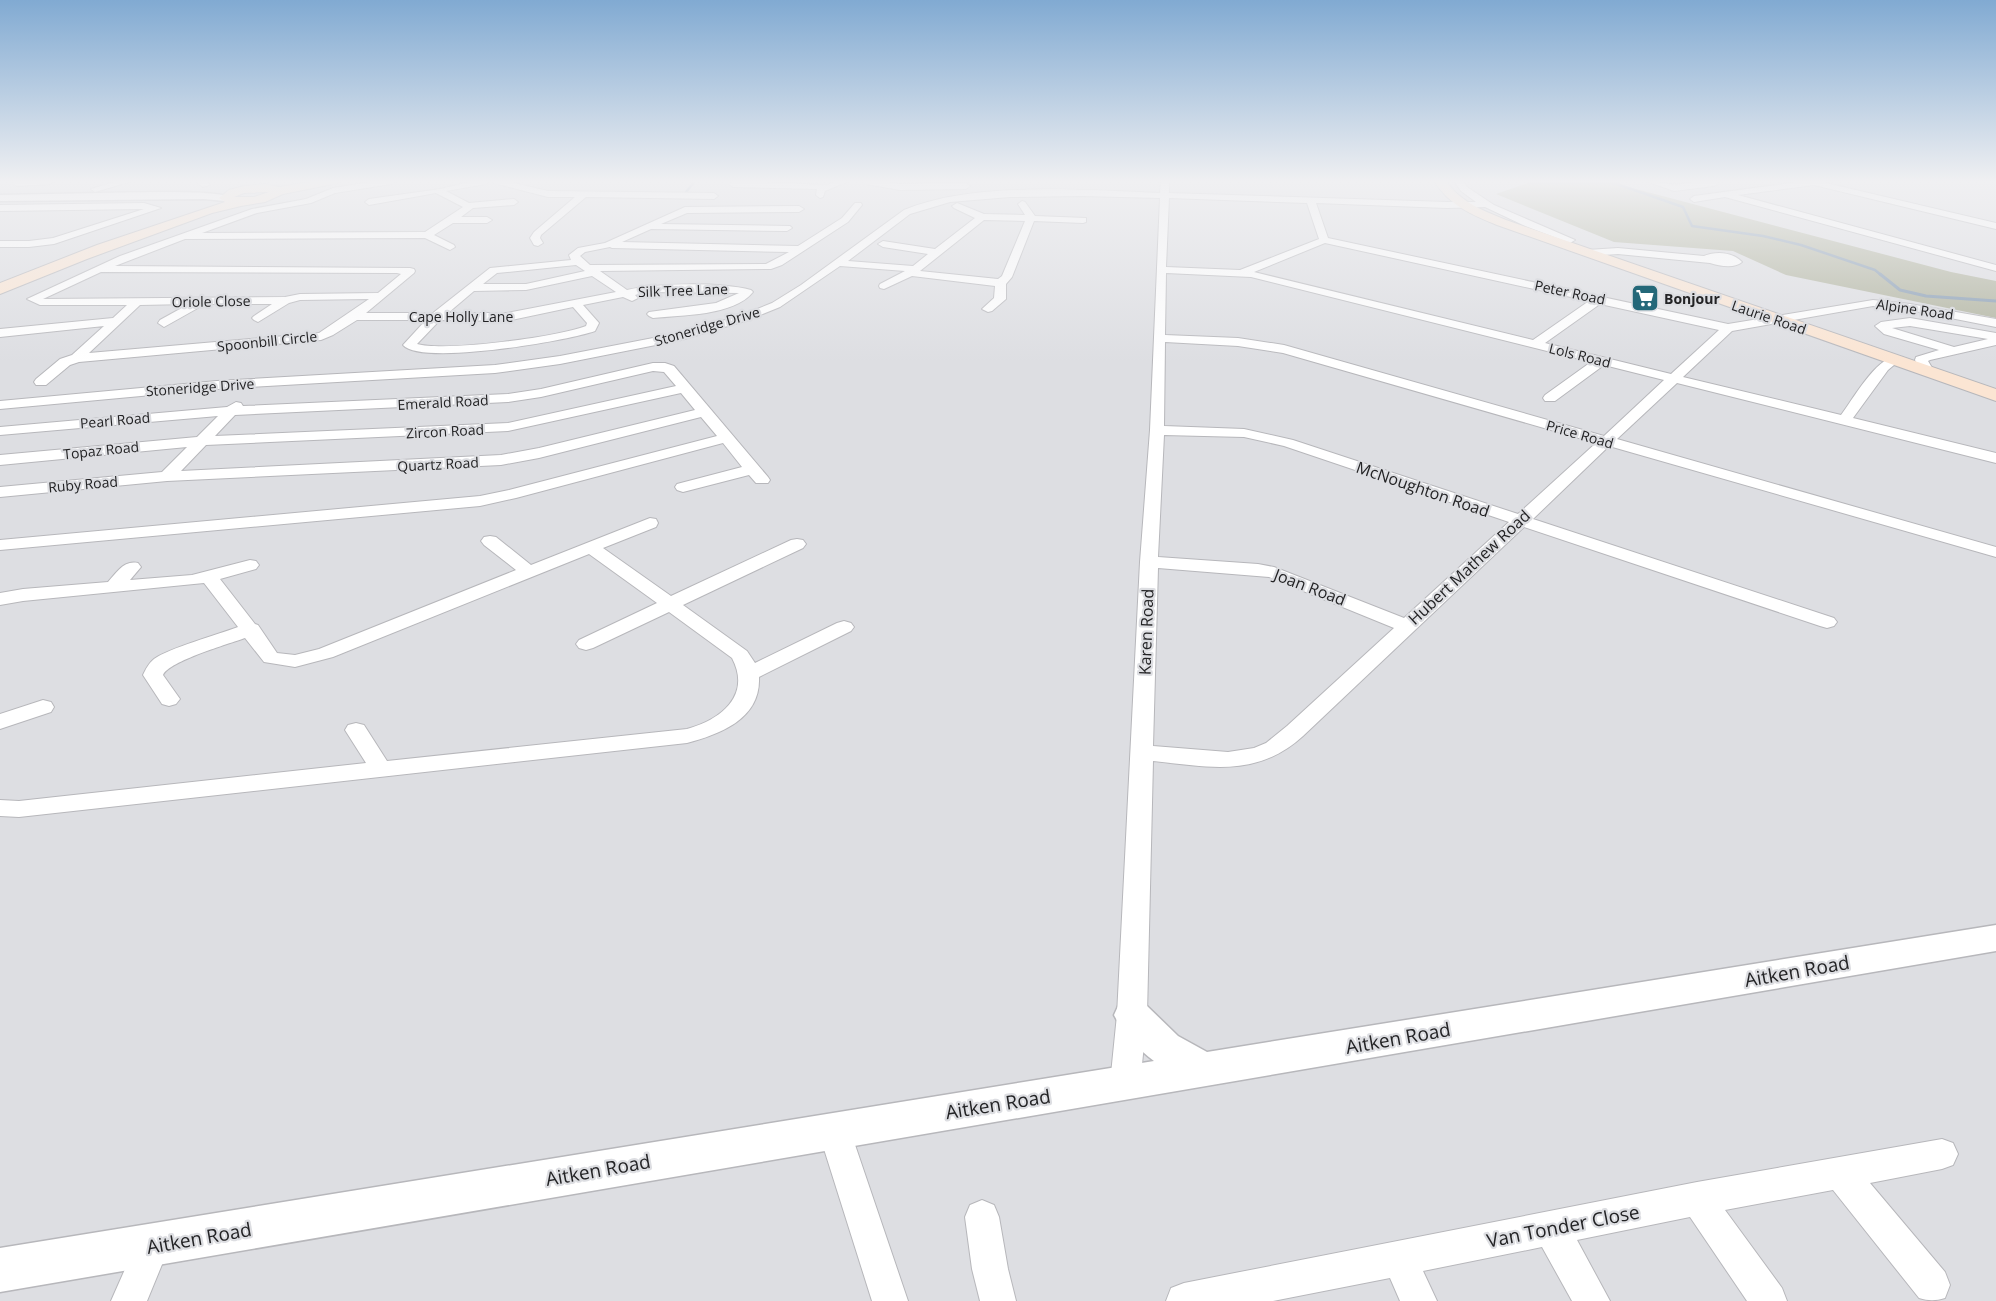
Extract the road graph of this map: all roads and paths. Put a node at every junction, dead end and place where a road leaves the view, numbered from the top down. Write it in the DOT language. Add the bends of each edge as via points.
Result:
graph roads {
  1 [pos="19,242"];
  2 [pos="50,242"];
  3 [pos="105,242"];
  4 [pos="121,242"];
  5 [pos="169,242"];
  6 [pos="234,242"];
  7 [pos="314,242"];
  8 [pos="386,242"];
  9 [pos="440,242"];
  10 [pos="615,242"];
  11 [pos="810,242"];
  12 [pos="866,242"];
  13 [pos="951,242"];
  14 [pos="1021,242"];
  15 [pos="1162,242"];
  16 [pos="1320,242"];
  17 [pos="1332,242"];
  18 [pos="1555,242"];
  19 [pos="1899,242"];
  20 [pos="0,244"];
  21 [pos="14,244"];
  22 [pos="883,244"];
  23 [pos="608,245"];
  24 [pos="224,247"];
  25 [pos="305,247"];
  26 [pos="378,247"];
  27 [pos="450,247"];
  28 [pos="800,249"];
  29 [pos="938,252"];
  30 [pos="1587,253"];
  31 [pos="1710,260"];
  32 [pos="840,261"];
  33 [pos="578,262"];
  34 [pos="1996,268"];
  35 [pos="97,270"];
  36 [pos="180,270"];
  37 [pos="255,270"];
  38 [pos="592,270"];
  39 [pos="915,270"];
  40 [pos="1161,270"];
  41 [pos="1244,272"];
  42 [pos="238,280"];
  43 [pos="159,281"];
  44 [pos="0,282"];
  45 [pos="1001,283"];
  46 [pos="884,286"];
  47 [pos="472,288"];
  48 [pos="0,289"];
  49 [pos="626,293"];
  50 [pos="379,296"];
  51 [pos="1599,299"];
  52 [pos="285,300"];
  53 [pos="203,301"];
  54 [pos="136,302"];
  55 [pos="576,304"];
  56 [pos="649,310"];
  57 [pos="988,310"];
  58 [pos="353,316"];
  59 [pos="437,316"];
  60 [pos="258,318"];
  61 [pos="1776,319"];
  62 [pos="114,321"];
  63 [pos="1996,322"];
  64 [pos="164,323"];
  65 [pos="1728,328"];
  66 [pos="2,334"];
  67 [pos="681,336"];
  68 [pos="1996,337"];
  69 [pos="1159,338"];
  70 [pos="1996,341"];
  71 [pos="257,343"];
  72 [pos="1535,344"];
  73 [pos="166,351"];
  74 [pos="1954,351"];
  75 [pos="77,358"];
  76 [pos="246,359"];
  77 [pos="1602,360"];
  78 [pos="1894,360"];
  79 [pos="154,362"];
  80 [pos="1927,371"];
  81 [pos="1673,378"];
  82 [pos="261,380"];
  83 [pos="41,382"];
  84 [pos="684,388"];
  85 [pos="1996,395"];
  86 [pos="1550,398"];
  87 [pos="0,403"];
  88 [pos="230,411"];
  89 [pos="704,412"];
  90 [pos="1844,421"];
  91 [pos="1158,430"];
  92 [pos="0,432"];
  93 [pos="726,438"];
  94 [pos="203,441"];
  95 [pos="1606,441"];
  96 [pos="1996,458"];
  97 [pos="0,460"];
  98 [pos="167,476"];
  99 [pos="682,487"];
  100 [pos="0,492"];
  101 [pos="1519,521"];
  102 [pos="650,523"];
  103 [pos="490,541"];
  104 [pos="797,544"];
  105 [pos="0,546"];
  106 [pos="591,547"];
  107 [pos="1996,552"];
  108 [pos="1149,562"];
  109 [pos="250,565"];
  110 [pos="132,567"];
  111 [pos="529,572"];
  112 [pos="209,577"];
  113 [pos="112,588"];
  114 [pos="0,599"];
  115 [pos="670,603"];
  116 [pos="1827,622"];
  117 [pos="1406,626"];
  118 [pos="844,627"];
  119 [pos="251,630"];
  120 [pos="586,644"];
  121 [pos="750,673"];
  122 [pos="170,699"];
  123 [pos="43,707"];
  124 [pos="0,722"];
  125 [pos="356,730"];
  126 [pos="1141,752"];
  127 [pos="381,769"];
  128 [pos="0,808"];
  129 [pos="1996,938"];
  130 [pos="1132,1015"];
  131 [pos="1206,1070"];
  132 [pos="1125,1084"];
  133 [pos="834,1130"];
  134 [pos="1942,1154"];
  135 [pos="1840,1173"];
  136 [pos="1697,1200"];
  137 [pos="982,1217"];
  138 [pos="1551,1228"];
  139 [pos="153,1246"];
  140 [pos="1399,1258"];
  141 [pos="0,1270"];
  142 [pos="1932,1285"];
  143 [pos="129,1301"];
  144 [pos="890,1301"];
  145 [pos="998,1301"];
  146 [pos="1184,1301"];
  147 [pos="1419,1301"];
  148 [pos="1592,1301"];
  149 [pos="1769,1301"];
  1 -- 21 [label="street"];
  2 -- 21 [label="street"];
  3 -- 44 [label="main road"];
  4 -- 48 [label="main road"];
  5 -- 35 [label="street"];
  6 -- 24 [label="street"];
  7 -- 25 [label="street"];
  8 -- 26 [label="street"];
  9 -- 27 [label="street"];
  10 -- 23 [label="street"];
  11 -- 28 [label="street"];
  12 -- 32 [label="street, Stoneridge Drive"];
  13 -- 29 [label="street"];
  14 -- 45 [label="street"];
  15 -- 40 [label="street, Karen Road"];
  16 -- 41 [label="street"];
  17 -- 51 [label="street, Peter Road"];
  18 -- 30 [label="main road, Laurie Road"];
  19 -- 34 [label="street"];
  20 -- 21 [label="street"];
  22 -- 29 [label="street"];
  23 -- 28 [label="street"];
  23 -- 33 [label="street" via="577,252 574,256"];
  28 -- 38 [label="street" via="776,265 763,268"];
  29 -- 39 [label="street"];
  30 -- 31 [label="street" via="1618,251"];
  30 -- 61 [label="main road, Laurie Road"];
  32 -- 39 [label="street"];
  32 -- 67 [label="street, Stoneridge Drive" via="776,305"];
  33 -- 38 [label="street"];
  33 -- 47 [label="street" via="499,268"];
  35 -- 36 [label="street, Spoonbill Circle"];
  35 -- 54 [label="street, Spoonbill Circle" via="32,299 40,302"];
  36 -- 37 [label="street, Spoonbill Circle"];
  36 -- 43 [label="street"];
  37 -- 42 [label="street"];
  37 -- 50 [label="street, Spoonbill Circle" via="410,272"];
  38 -- 47 [label="street" via="526,287"];
  38 -- 49 [label="street"];
  39 -- 45 [label="street"];
  39 -- 46 [label="street"];
  40 -- 41 [label="street, Lols Road"];
  40 -- 69 [label="street, Karen Road"];
  41 -- 72 [label="street, Lols Road"];
  45 -- 57 [label="street" via="1000,299"];
  47 -- 59 [label="street"];
  49 -- 55 [label="street, Cape Holly Lane"];
  49 -- 56 [label="street"];
  49 -- 56 [label="street, Silk Tree Lane" via="652,288 747,292 718,306 670,312"];
  50 -- 52 [label="street, Oriole Close" via="311,296"];
  50 -- 58 [label="street, Spoonbill Circle"];
  51 -- 65 [label="street, Peter Road"];
  51 -- 72 [label="street"];
  52 -- 53 [label="street, Oriole Close"];
  52 -- 60 [label="street"];
  53 -- 54 [label="street, Oriole Close"];
  53 -- 64 [label="street"];
  54 -- 62 [label="street"];
  55 -- 59 [label="street, Cape Holly Lane" via="507,317"];
  55 -- 59 [label="street" via="593,323 591,328 578,333 493,346 427,349 410,346 409,343"];
  56 -- 67 [label="street"];
  58 -- 59 [label="street, Cape Holly Lane"];
  58 -- 71 [label="street, Spoonbill Circle" via="322,336"];
  61 -- 63 [label="street, Alpine Road" via="1873,303"];
  61 -- 65 [label="street"];
  61 -- 78 [label="main road, Laurie Road"];
  62 -- 66 [label="street"];
  62 -- 75 [label="street"];
  65 -- 81 [label="street, Hubert Mathew Road"];
  67 -- 82 [label="street, Stoneridge Drive" via="524,366 401,376"];
  68 -- 74 [label="street" via="1910,322 1881,326"];
  69 -- 91 [label="street, Karen Road"];
  69 -- 95 [label="street, Price Road" via="1270,346"];
  70 -- 74 [label="street"];
  71 -- 73 [label="street, Spoonbill Circle"];
  71 -- 76 [label="street"];
  72 -- 77 [label="street, Lols Road"];
  73 -- 75 [label="street, Spoonbill Circle"];
  73 -- 79 [label="street"];
  74 -- 80 [label="street" via="1922,360"];
  75 -- 83 [label="street" via="65,362"];
  77 -- 81 [label="street, Lols Road"];
  77 -- 86 [label="street"];
  78 -- 80 [label="main road, Laurie Road"];
  78 -- 90 [label="street" via="1883,367"];
  80 -- 85 [label="main road, Laurie Road"];
  81 -- 90 [label="street, Lols Road"];
  81 -- 95 [label="street, Hubert Mathew Road"];
  82 -- 87 [label="street, Stoneridge Drive"];
  82 -- 88 [label="street"];
  84 -- 88 [label="street, Emerald Road" via="668,367 653,367 508,398"];
  84 -- 89 [label="street"];
  84 -- 94 [label="street, Zircon Road" via="508,427"];
  88 -- 92 [label="street, Pearl Road"];
  88 -- 94 [label="street"];
  89 -- 93 [label="street"];
  89 -- 98 [label="street, Quartz Road" via="501,460"];
  90 -- 96 [label="street, Lols Road"];
  91 -- 101 [label="street, McNoughton Road" via="1244,433 1273,439"];
  91 -- 108 [label="street, Karen Road"];
  93 -- 99 [label="street" via="757,474"];
  93 -- 105 [label="street" via="480,501"];
  94 -- 97 [label="street, Topaz Road"];
  94 -- 98 [label="street"];
  95 -- 101 [label="street, Hubert Mathew Road"];
  95 -- 107 [label="street, Price Road"];
  98 -- 100 [label="street, Ruby Road"];
  101 -- 116 [label="street, McNoughton Road"];
  101 -- 117 [label="street, Hubert Mathew Road"];
  102 -- 106 [label="street"];
  103 -- 111 [label="street"];
  104 -- 115 [label="street"];
  106 -- 111 [label="street"];
  106 -- 115 [label="street"];
  108 -- 117 [label="street, Joan Road" via="1274,572"];
  108 -- 126 [label="street, Karen Road"];
  109 -- 112 [label="street"];
  110 -- 113 [label="street"];
  111 -- 119 [label="street" via="311,658 295,661 272,658"];
  112 -- 113 [label="street"];
  112 -- 119 [label="street"];
  113 -- 114 [label="street"];
  115 -- 120 [label="street"];
  115 -- 121 [label="street" via="740,655"];
  117 -- 126 [label="street, Hubert Mathew Road" via="1273,748 1256,756 1237,758"];
  118 -- 121 [label="street"];
  119 -- 122 [label="street" via="177,656 156,668 153,674"];
  121 -- 127 [label="street" via="748,696 742,704 721,724 687,736"];
  123 -- 124 [label="street"];
  125 -- 127 [label="street"];
  126 -- 130 [label="street, Karen Road"];
  127 -- 128 [label="street" via="19,809"];
  129 -- 131 [label="street, Aitken Road"];
  130 -- 131 [label="street" via="1162,1048"];
  130 -- 132 [label="street, Karen Road"];
  131 -- 132 [label="street, Aitken Road"];
  132 -- 133 [label="street, Aitken Road"];
  133 -- 139 [label="street, Aitken Road"];
  133 -- 144 [label="street"];
  134 -- 135 [label="street, Van Tonder Close"];
  135 -- 136 [label="street, Van Tonder Close"];
  135 -- 142 [label="street"];
  136 -- 138 [label="street, Van Tonder Close"];
  136 -- 149 [label="street"];
  137 -- 145 [label="street"];
  138 -- 140 [label="street, Van Tonder Close"];
  138 -- 148 [label="street"];
  139 -- 141 [label="street, Aitken Road"];
  139 -- 143 [label="street"];
  140 -- 146 [label="street, Van Tonder Close"];
  140 -- 147 [label="street"];
}
